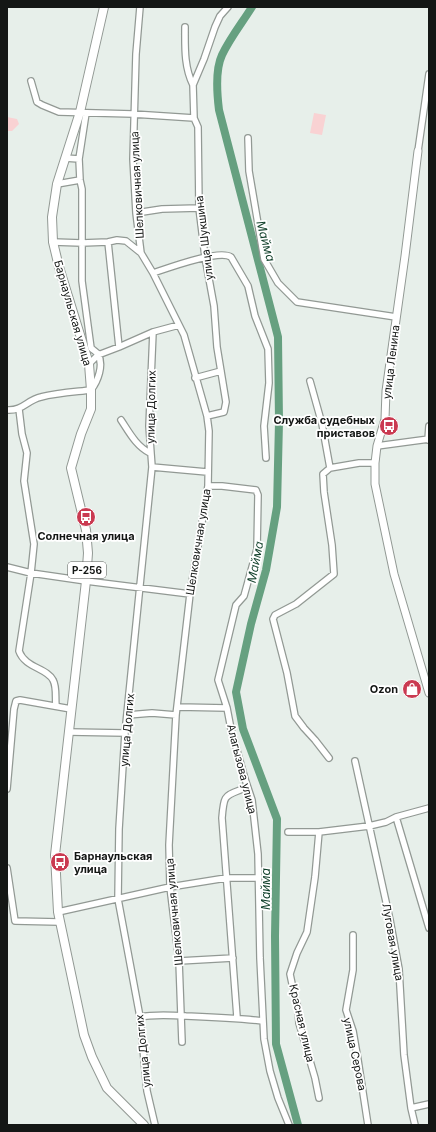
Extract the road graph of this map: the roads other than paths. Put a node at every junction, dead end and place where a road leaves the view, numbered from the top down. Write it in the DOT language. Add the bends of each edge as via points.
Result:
graph roads {
  1 [pos="104,7"];
  2 [pos="140,7"];
  3 [pos="228,7"];
  4 [pos="186,27"];
  5 [pos="429,74"];
  6 [pos="30,81"];
  7 [pos="193,85"];
  8 [pos="83,112"];
  9 [pos="134,114"];
  10 [pos="194,118"];
  11 [pos="248,138"];
  12 [pos="418,151"];
  13 [pos="65,158"];
  14 [pos="79,159"];
  15 [pos="80,180"];
  16 [pos="58,184"];
  17 [pos="199,208"];
  18 [pos="136,213"];
  19 [pos="53,242"];
  20 [pos="108,242"];
  21 [pos="82,243"];
  22 [pos="141,254"];
  23 [pos="205,257"];
  24 [pos="153,273"];
  25 [pos="396,317"];
  26 [pos="179,325"];
  27 [pos="153,332"];
  28 [pos="119,347"];
  29 [pos="98,355"];
  30 [pos="89,364"];
  31 [pos="221,371"];
  32 [pos="195,378"];
  33 [pos="310,380"];
  34 [pos="91,390"];
  35 [pos="19,409"];
  36 [pos="7,410"];
  37 [pos="207,416"];
  38 [pos="121,420"];
  39 [pos="429,426"];
  40 [pos="428,440"];
  41 [pos="377,446"];
  42 [pos="150,453"];
  43 [pos="266,458"];
  44 [pos="375,463"];
  45 [pos="152,467"];
  46 [pos="330,468"];
  47 [pos="207,472"];
  48 [pos="208,486"];
  49 [pos="7,567"];
  50 [pos="31,573"];
  51 [pos="86,581"];
  52 [pos="139,587"];
  53 [pos="190,594"];
  54 [pos="429,693"];
  55 [pos="56,705"];
  56 [pos="71,708"];
  57 [pos="178,708"];
  58 [pos="227,708"];
  59 [pos="128,715"];
  60 [pos="176,716"];
  61 [pos="69,732"];
  62 [pos="125,733"];
  63 [pos="329,758"];
  64 [pos="355,761"];
  65 [pos="247,787"];
  66 [pos="7,789"];
  67 [pos="429,808"];
  68 [pos="396,817"];
  69 [pos="369,826"];
  70 [pos="288,832"];
  71 [pos="319,832"];
  72 [pos="7,868"];
  73 [pos="226,878"];
  74 [pos="258,878"];
  75 [pos="170,887"];
  76 [pos="118,899"];
  77 [pos="58,912"];
  78 [pos="60,922"];
  79 [pos="429,928"];
  80 [pos="353,935"];
  81 [pos="233,958"];
  82 [pos="179,961"];
  83 [pos="181,1016"];
  84 [pos="140,1017"];
  85 [pos="237,1018"];
  86 [pos="263,1021"];
  87 [pos="182,1042"];
  88 [pos="319,1098"];
  89 [pos="429,1104"];
  90 [pos="411,1108"];
  91 [pos="144,1125"];
  92 [pos="154,1125"];
  93 [pos="289,1125"];
  94 [pos="368,1125"];
  95 [pos="414,1125"];
  1 -- 8 [label="main road, Барнаульская улица / Р-256"];
  2 -- 9 [label="street, Шелковичная улица"];
  3 -- 7 [label="street, улица Шукшина" via="215,27"];
  4 -- 7 [label="street" via="186,64"];
  5 -- 12 [label="street, улица Ленина"];
  6 -- 8 [label="street" via="37,102 42,105 59,112"];
  7 -- 10 [label="street, улица Шукшина"];
  8 -- 9 [label="street"];
  8 -- 13 [label="main road, Барнаульская улица / Р-256"];
  8 -- 14 [label="street"];
  9 -- 10 [label="street"];
  9 -- 18 [label="street, Шелковичная улица"];
  10 -- 17 [label="street, улица Шукшина" via="198,127"];
  11 -- 25 [label="street" via="249,171 264,259 278,283 297,302"];
  12 -- 25 [label="street, улица Ленина"];
  13 -- 14 [label="street"];
  13 -- 16 [label="main road, Барнаульская улица / Р-256"];
  14 -- 15 [label="street"];
  15 -- 16 [label="street"];
  15 -- 21 [label="street"];
  16 -- 19 [label="main road, Барнаульская улица / Р-256" via="52,217"];
  17 -- 18 [label="street"];
  17 -- 23 [label="street, улица Шукшина"];
  18 -- 22 [label="street, Шелковичная улица"];
  19 -- 21 [label="street"];
  19 -- 30 [label="main road, Барнаульская улица / Р-256"];
  20 -- 21 [label="street"];
  20 -- 22 [label="street" via="126,241"];
  20 -- 28 [label="street"];
  21 -- 29 [label="street" via="82,281 91,348"];
  22 -- 24 [label="street, Шелковичная улица"];
  23 -- 24 [label="street"];
  23 -- 31 [label="street, улица Шукшина" via="214,306"];
  23 -- 43 [label="street" via="232,257 248,286 255,316 268,349 269,383 264,426"];
  24 -- 26 [label="street, Шелковичная улица"];
  25 -- 41 [label="street, улица Ленина" via="386,391 385,419"];
  26 -- 27 [label="street"];
  26 -- 32 [label="street, Шелковичная улица"];
  27 -- 28 [label="street"];
  27 -- 42 [label="street, улица Долгих"];
  28 -- 29 [label="street"];
  29 -- 30 [label="street"];
  29 -- 34 [label="street" via="101,368 96,384"];
  30 -- 34 [label="main road, Барнаульская улица / Р-256"];
  31 -- 32 [label="street"];
  31 -- 37 [label="street, улица Шукшина" via="226,402 224,412"];
  32 -- 37 [label="street, Шелковичная улица"];
  33 -- 46 [label="street"];
  34 -- 35 [label="street" via="40,397"];
  34 -- 51 [label="main road, Барнаульская улица / Р-256" via="91,410 71,468 86,530"];
  35 -- 36 [label="street"];
  35 -- 50 [label="street" via="27,453 24,481 34,544"];
  37 -- 47 [label="street, Шелковичная улица"];
  38 -- 42 [label="street" via="132,437"];
  39 -- 40 [label="street"];
  40 -- 41 [label="street"];
  41 -- 44 [label="street, улица Ленина"];
  42 -- 45 [label="street, улица Долгих"];
  44 -- 46 [label="street"];
  44 -- 54 [label="street, улица Ленина" via="375,484 394,574"];
  45 -- 47 [label="street"];
  45 -- 52 [label="street, улица Долгих"];
  46 -- 63 [label="street" via="323,474 334,574 296,604 275,615 273,619 296,716"];
  47 -- 48 [label="street, Шелковичная улица"];
  48 -- 53 [label="street, Шелковичная улица"];
  48 -- 58 [label="street, Алагызова улица" via="256,490 258,495 256,549 244,596 236,605 218,680"];
  49 -- 50 [label="street"];
  50 -- 51 [label="street"];
  50 -- 55 [label="street" via="19,651 21,658 51,677 54,682"];
  51 -- 52 [label="street"];
  51 -- 56 [label="main road, Барнаульская улица / Р-256"];
  52 -- 53 [label="street"];
  52 -- 59 [label="street, улица Долгих"];
  53 -- 57 [label="street, Шелковичная улица"];
  55 -- 56 [label="street"];
  55 -- 66 [label="street" via="16,701"];
  56 -- 61 [label="main road, Барнаульская улица / Р-256"];
  57 -- 58 [label="street"];
  57 -- 60 [label="street, Шелковичная улица"];
  58 -- 65 [label="street, Алагызова улица"];
  59 -- 60 [label="street" via="152,713"];
  59 -- 62 [label="street, улица Долгих"];
  60 -- 75 [label="street, Шелковичная улица" via="169,845"];
  61 -- 62 [label="street"];
  61 -- 77 [label="main road, Барнаульская улица / Р-256" via="55,855"];
  62 -- 76 [label="street, улица Долгих"];
  64 -- 69 [label="street, Луговая улица"];
  65 -- 73 [label="street" via="226,796 223,800"];
  65 -- 74 [label="street, Алагызова улица" via="252,800"];
  67 -- 68 [label="street"];
  68 -- 69 [label="street"];
  68 -- 79 [label="street"];
  69 -- 71 [label="street"];
  69 -- 90 [label="street, Луговая улица" via="399,970 404,1054"];
  70 -- 71 [label="street"];
  71 -- 88 [label="street, Красная улица" via="307,932 290,974 299,1023"];
  72 -- 78 [label="street" via="15,922"];
  73 -- 74 [label="street"];
  73 -- 75 [label="street"];
  73 -- 81 [label="street"];
  74 -- 86 [label="street, Алагызова улица"];
  75 -- 76 [label="street"];
  75 -- 82 [label="street, Шелковичная улица"];
  76 -- 77 [label="street"];
  76 -- 84 [label="street, улица Долгих"];
  77 -- 78 [label="main road, Барнаульская улица / Р-256"];
  78 -- 91 [label="main road, Барнаульская улица / Р-256" via="84,1035 92,1057 107,1088"];
  80 -- 94 [label="street, улица Серова" via="353,970 346,1010 358,1060"];
  81 -- 82 [label="street"];
  81 -- 85 [label="street"];
  82 -- 83 [label="street, Шелковичная улица"];
  83 -- 84 [label="street"];
  83 -- 85 [label="street"];
  83 -- 87 [label="street, Шелковичная улица"];
  84 -- 92 [label="street, улица Долгих" via="147,1091"];
  85 -- 86 [label="street"];
  86 -- 93 [label="street, Алагызова улица" via="270,1071"];
  89 -- 90 [label="street"];
  90 -- 95 [label="street, Луговая улица"];
}
